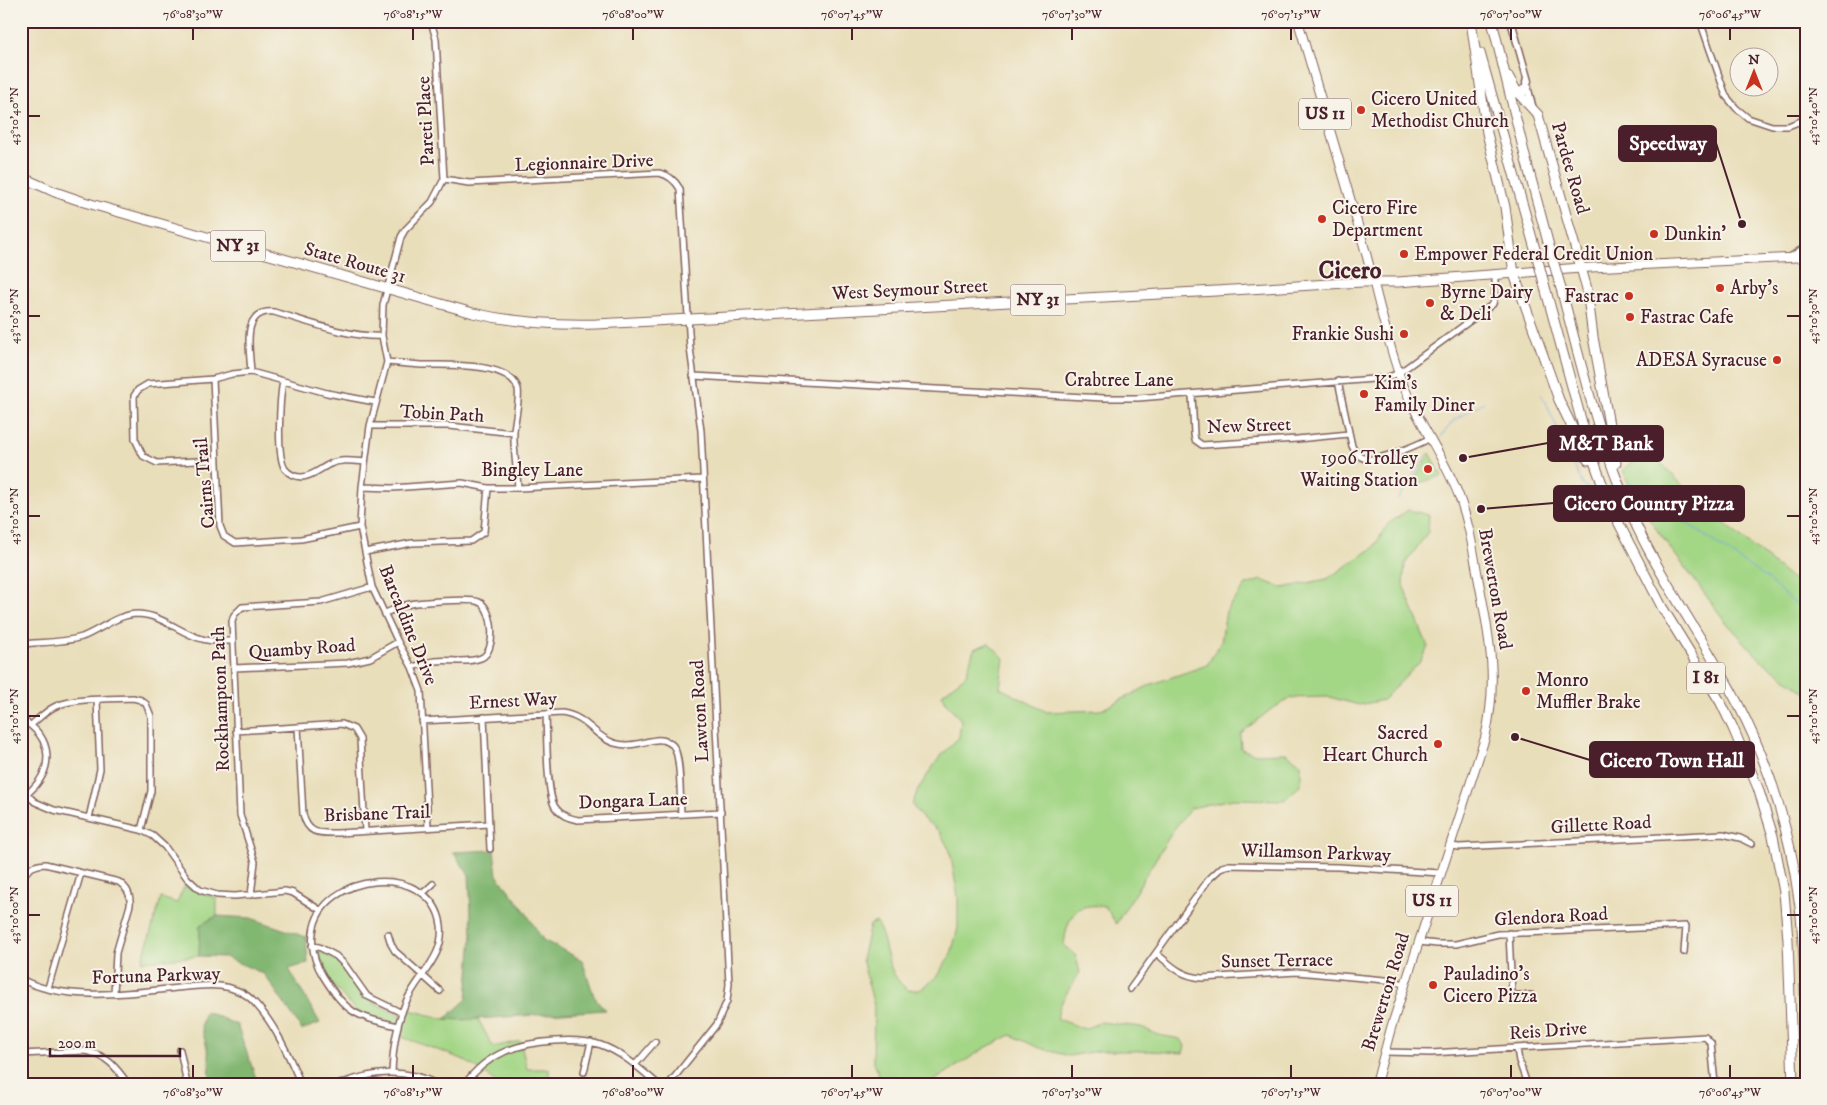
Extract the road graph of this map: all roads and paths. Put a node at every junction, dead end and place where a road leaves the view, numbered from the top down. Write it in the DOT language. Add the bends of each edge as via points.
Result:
graph roads {
  1 [pos="1298,21"];
  2 [pos="1471,21"];
  3 [pos="1492,21"];
  4 [pos="1511,21"];
  5 [pos="1700,21"];
  6 [pos="432,25"];
  7 [pos="1499,53"];
  8 [pos="1527,82"];
  9 [pos="1517,92"];
  10 [pos="1536,112"];
  11 [pos="1806,119"];
  12 [pos="21,177"];
  13 [pos="444,180"];
  14 [pos="1806,247"];
  15 [pos="1806,256"];
  16 [pos="1791,257"];
  17 [pos="1579,268"];
  18 [pos="1514,274"];
  19 [pos="1495,276"];
  20 [pos="1373,282"];
  21 [pos="387,289"];
  22 [pos="689,319"];
  23 [pos="382,336"];
  24 [pos="387,362"];
  25 [pos="251,372"];
  26 [pos="1399,373"];
  27 [pos="693,376"];
  28 [pos="213,379"];
  29 [pos="283,381"];
  30 [pos="1338,381"];
  31 [pos="1192,394"];
  32 [pos="375,402"];
  33 [pos="370,426"];
  34 [pos="514,433"];
  35 [pos="1349,434"];
  36 [pos="1430,438"];
  37 [pos="216,460"];
  38 [pos="365,462"];
  39 [pos="703,479"];
  40 [pos="1601,482"];
  41 [pos="362,487"];
  42 [pos="488,488"];
  43 [pos="518,488"];
  44 [pos="1621,490"];
  45 [pos="360,527"];
  46 [pos="365,552"];
  47 [pos="372,587"];
  48 [pos="385,614"];
  49 [pos="232,640"];
  50 [pos="398,642"];
  51 [pos="21,644"];
  52 [pos="412,667"];
  53 [pos="234,668"];
  54 [pos="97,700"];
  55 [pos="546,714"];
  56 [pos="484,717"];
  57 [pos="21,719"];
  58 [pos="422,720"];
  59 [pos="31,725"];
  60 [pos="298,727"];
  61 [pos="236,731"];
  62 [pos="21,789"];
  63 [pos="27,794"];
  64 [pos="721,812"];
  65 [pos="681,814"];
  66 [pos="89,818"];
  67 [pos="489,824"];
  68 [pos="428,828"];
  69 [pos="141,830"];
  70 [pos="366,831"];
  71 [pos="1752,844"];
  72 [pos="1450,846"];
  73 [pos="490,849"];
  74 [pos="82,873"];
  75 [pos="1441,873"];
  76 [pos="21,882"];
  77 [pos="433,884"];
  78 [pos="423,893"];
  79 [pos="252,895"];
  80 [pos="320,910"];
  81 [pos="1509,933"];
  82 [pos="388,934"];
  83 [pos="1419,942"];
  84 [pos="312,946"];
  85 [pos="1684,952"];
  86 [pos="1156,953"];
  87 [pos="423,976"];
  88 [pos="21,979"];
  89 [pos="1405,985"];
  90 [pos="48,988"];
  91 [pos="1130,989"];
  92 [pos="440,991"];
  93 [pos="114,994"];
  94 [pos="1531,995"];
  95 [pos="402,1013"];
  96 [pos="1806,1017"];
  97 [pos="398,1026"];
  98 [pos="591,1042"];
  99 [pos="654,1042"];
  100 [pos="1518,1049"];
  101 [pos="180,1050"];
  102 [pos="1384,1052"];
  103 [pos="21,1054"];
  104 [pos="635,1065"];
  105 [pos="392,1072"];
  106 [pos="584,1072"];
  107 [pos="128,1084"];
  108 [pos="187,1084"];
  109 [pos="301,1084"];
  110 [pos="340,1084"];
  111 [pos="437,1084"];
  112 [pos="465,1084"];
  113 [pos="658,1084"];
  114 [pos="669,1084"];
  115 [pos="1376,1084"];
  116 [pos="1528,1084"];
  117 [pos="1715,1084"];
  118 [pos="1793,1084"];
  1 -- 20 [label="main road, Brewerton Road / US 11"];
  2 -- 18 [label="highway"];
  2 -- 40 [label="highway, I 81, bridge"];
  3 -- 7 [label="highway, I 81"];
  4 -- 8 [label="street, Pardee Road"];
  5 -- 11 [label="street" via="1726,96 1736,108 1748,118 1772,126 1788,126"];
  6 -- 13 [label="street, Pareti Place" via="436,39"];
  7 -- 9 [label="highway"];
  7 -- 44 [label="highway, I 81, bridge" via="1599,427"];
  8 -- 9 [label="highway" via="1522,92"];
  8 -- 10 [label="street, Pardee Road"];
  9 -- 10 [label="highway"];
  10 -- 17 [label="highway, Pardee Road"];
  12 -- 21 [label="highway, State Route 31 / NY 31" via="84,202"];
  13 -- 21 [label="street, Pareti Place" via="432,202 401,237"];
  13 -- 22 [label="street, Legionnaire Drive" via="469,183 650,173 666,175 677,183 681,198"];
  14 -- 16 [label="street"];
  15 -- 16 [label="main road, NY 31"];
  16 -- 17 [label="main road, NY 31"];
  17 -- 18 [label="highway, NY 31"];
  17 -- 44 [label="highway, Pardee Road" via="1587,289"];
  18 -- 19 [label="highway, NY 31"];
  18 -- 40 [label="highway" via="1559,400"];
  19 -- 20 [label="highway, NY 31"];
  19 -- 26 [label="street, Crabtree Lane" via="1493,304"];
  20 -- 22 [label="highway, West Seymour Street / NY 31"];
  20 -- 26 [label="main road, Brewerton Road / US 11"];
  21 -- 22 [label="highway, State Route 31 / NY 31" via="473,313 529,323 561,325"];
  21 -- 23 [label="street, Barcaldine Drive"];
  22 -- 27 [label="street, Lawton Road"];
  23 -- 24 [label="street, Barcaldine Drive"];
  23 -- 25 [label="street" via="354,334 265,311 256,315 251,324"];
  24 -- 32 [label="street, Barcaldine Drive"];
  24 -- 34 [label="street" via="454,364 503,373 514,380 518,390"];
  25 -- 28 [label="street"];
  25 -- 29 [label="street"];
  26 -- 30 [label="street, Crabtree Lane" via="1386,378"];
  26 -- 36 [label="main road, Brewerton Road / US 11"];
  27 -- 31 [label="street, Crabtree Lane" via="1104,398"];
  27 -- 39 [label="street, Lawton Road" via="701,431"];
  28 -- 37 [label="street, Cairns Trail"];
  28 -- 37 [label="street" via="148,384 138,390 133,406 135,439 143,456 149,460 157,463"];
  29 -- 32 [label="street"];
  29 -- 38 [label="street" via="279,398 281,460 286,470 294,476 304,477 338,461"];
  30 -- 31 [label="street, Crabtree Lane"];
  30 -- 35 [label="street"];
  31 -- 35 [label="street, New Street" via="1194,434 1202,446"];
  32 -- 33 [label="street, Barcaldine Drive"];
  33 -- 34 [label="street, Tobin Path" via="449,426"];
  33 -- 38 [label="street, Barcaldine Drive"];
  34 -- 43 [label="street"];
  35 -- 36 [label="street" via="1356,453 1367,459 1381,457"];
  36 -- 72 [label="main road, Brewerton Road / US 11" via="1459,495 1464,512 1492,658 1489,718"];
  37 -- 45 [label="street, Cairns Trail" via="220,526 224,536 235,542 301,539"];
  38 -- 41 [label="street, Barcaldine Drive"];
  39 -- 43 [label="street, Bingley Lane"];
  39 -- 64 [label="street, Lawton Road"];
  40 -- 118 [label="highway, I 81" via="1662,607 1721,703 1758,788 1773,836 1784,892"];
  41 -- 42 [label="street, Bingley Lane" via="462,483"];
  41 -- 45 [label="street, Barcaldine Drive"];
  42 -- 43 [label="street, Bingley Lane"];
  42 -- 46 [label="street" via="484,532 471,541 412,543"];
  44 -- 96 [label="highway, I 81" via="1661,573 1738,704 1770,777 1789,841 1800,902"];
  45 -- 46 [label="street, Barcaldine Drive"];
  46 -- 47 [label="street, Barcaldine Drive"];
  47 -- 48 [label="street, Barcaldine Drive"];
  47 -- 49 [label="street, Rockhampton Path" via="321,602 242,607 234,614"];
  48 -- 50 [label="street, Barcaldine Drive"];
  48 -- 52 [label="street" via="420,602 470,600 479,602 490,615 492,644 482,658 434,661"];
  49 -- 51 [label="street" via="203,640 158,617 137,614 120,618 73,640"];
  49 -- 53 [label="street, Rockhampton Path"];
  50 -- 52 [label="street, Barcaldine Drive"];
  50 -- 53 [label="street, Quamby Road" via="370,658 348,663"];
  52 -- 58 [label="street, Barcaldine Drive" via="421,691"];
  53 -- 61 [label="street, Rockhampton Path"];
  54 -- 59 [label="street" via="57,705"];
  54 -- 66 [label="street" via="100,769"];
  54 -- 69 [label="street" via="133,698 141,700 149,709 151,791"];
  55 -- 56 [label="street, Ernest Way"];
  55 -- 65 [label="street, Ernest Way" via="562,713 578,718 616,744 638,744 659,739 672,744 678,755"];
  55 -- 65 [label="street, Dongara Lane" via="550,792 556,808 565,816 578,820"];
  56 -- 58 [label="street, Ernest Way"];
  56 -- 67 [label="street"];
  57 -- 59 [label="street"];
  58 -- 68 [label="street, Barcaldine Drive"];
  59 -- 63 [label="street" via="42,738 47,755 43,776"];
  60 -- 61 [label="street"];
  60 -- 70 [label="street, Brisbane Trail" via="306,825 316,832"];
  60 -- 70 [label="street" via="342,724 358,733"];
  61 -- 79 [label="street, Rockhampton Path" via="240,815 255,862"];
  62 -- 63 [label="street"];
  63 -- 66 [label="street" via="42,806"];
  64 -- 65 [label="street, Dongara Lane"];
  64 -- 114 [label="street, Lawton Road" via="729,984 727,1001 717,1024"];
  66 -- 69 [label="street"];
  67 -- 68 [label="street, Brisbane Trail"];
  67 -- 73 [label="street"];
  68 -- 70 [label="street, Brisbane Trail"];
  69 -- 79 [label="street" via="165,847 186,878 200,890 217,895"];
  71 -- 72 [label="street, Gillette Road" via="1723,834"];
  72 -- 75 [label="main road, Brewerton Road / US 11"];
  74 -- 76 [label="street" via="45,864 36,865 26,871"];
  74 -- 90 [label="street"];
  74 -- 93 [label="street" via="118,882 129,892 130,905 116,953"];
  75 -- 83 [label="main road, Brewerton Road / US 11"];
  75 -- 86 [label="street, Willamson Parkway" via="1338,867 1222,867 1209,878"];
  77 -- 78 [label="street"];
  78 -- 80 [label="street" via="394,882 360,884 335,895"];
  78 -- 87 [label="street" via="438,914 442,935 437,954"];
  79 -- 80 [label="street" via="285,891"];
  80 -- 84 [label="street" via="313,928"];
  81 -- 83 [label="street, Glendora Road" via="1456,944"];
  81 -- 85 [label="street, Glendora Road" via="1686,926"];
  81 -- 94 [label="street" via="1512,995"];
  82 -- 87 [label="street" via="395,951"];
  83 -- 89 [label="main road, Brewerton Road / US 11"];
  84 -- 95 [label="street" via="336,956 367,996"];
  84 -- 97 [label="street" via="316,966 342,1003 358,1015"];
  86 -- 89 [label="street, Sunset Terrace" via="1189,977 1297,972 1396,981"];
  86 -- 91 [label="street, Willamson Parkway"];
  87 -- 92 [label="street"];
  87 -- 95 [label="street" via="408,997"];
  88 -- 90 [label="street, Fortuna Parkway"];
  89 -- 102 [label="main road, Brewerton Road / US 11"];
  90 -- 93 [label="street, Fortuna Parkway" via="84,994"];
  93 -- 109 [label="street, Fortuna Parkway" via="212,985 244,994 274,1029"];
  95 -- 97 [label="street"];
  97 -- 105 [label="street"];
  98 -- 104 [label="street" via="612,1050"];
  98 -- 106 [label="street"];
  98 -- 112 [label="street" via="562,1040 519,1045 488,1060"];
  99 -- 104 [label="street"];
  100 -- 102 [label="street, Reis Drive"];
  100 -- 116 [label="street"];
  100 -- 117 [label="street, Reis Drive" via="1702,1037 1711,1042"];
  101 -- 108 [label="street"];
  102 -- 115 [label="main road, Brewerton Road / US 11"];
  103 -- 107 [label="street" via="95,1053 110,1060"];
  104 -- 113 [label="street"];
  105 -- 110 [label="street" via="370,1074"];
  105 -- 111 [label="street"];
}
